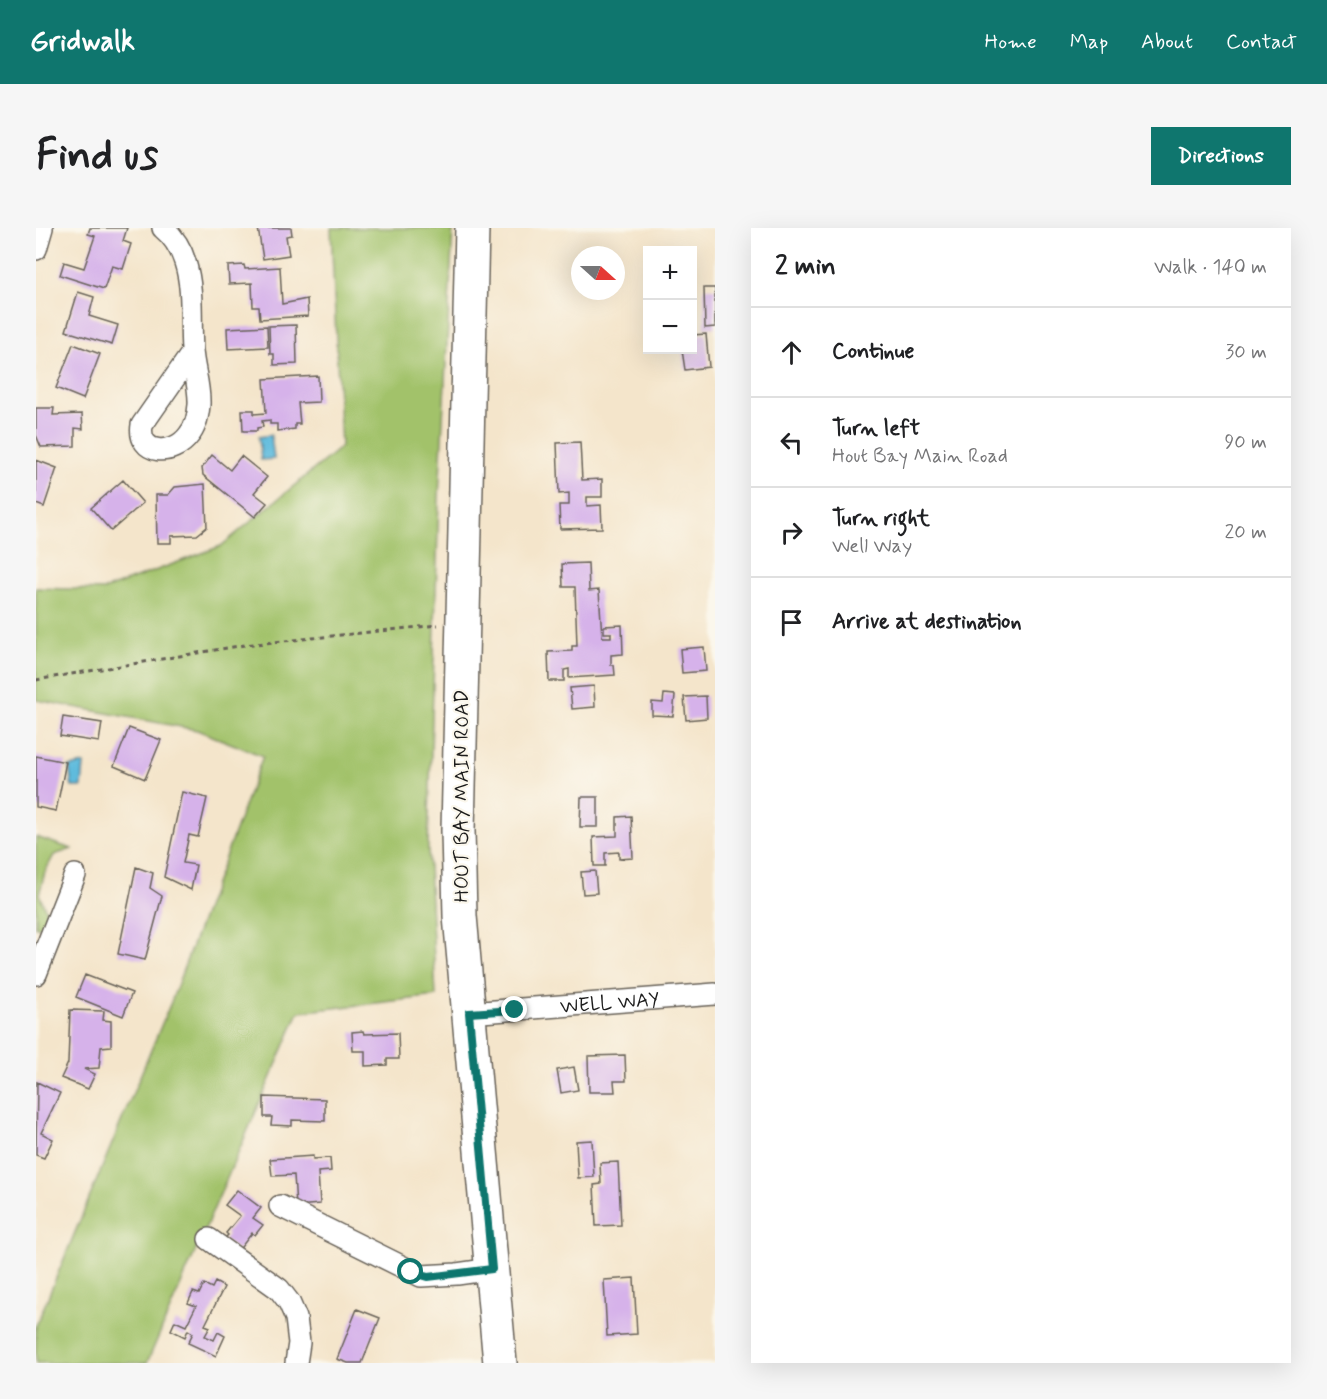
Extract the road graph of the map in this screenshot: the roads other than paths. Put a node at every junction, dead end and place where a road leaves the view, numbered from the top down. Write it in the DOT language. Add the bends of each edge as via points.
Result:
graph roads {
  1 [pos="42,228"];
  2 [pos="163,228"];
  3 [pos="472,228"];
  4 [pos="36,249"];
  5 [pos="192,353"];
  6 [pos="75,875"];
  7 [pos="36,975"];
  8 [pos="715,994"];
  9 [pos="469,1013"];
  10 [pos="280,1206"];
  11 [pos="208,1239"];
  12 [pos="492,1269"];
  13 [pos="296,1363"];
  14 [pos="500,1363"];
  1 -- 4 [label="street"];
  2 -- 5 [label="street" via="179,246 188,269"];
  3 -- 9 [label="main road, HOUT BAY MAIN ROAD" via="458,843"];
  6 -- 7 [label="street"];
  8 -- 9 [label="street, WELL WAY"];
  9 -- 12 [label="main road, HOUT BAY MAIN ROAD"];
  10 -- 12 [label="street" via="421,1276"];
  11 -- 13 [label="street" via="279,1289 289,1302 296,1318 299,1343"];
  12 -- 14 [label="main road, HOUT BAY MAIN ROAD"];
}
